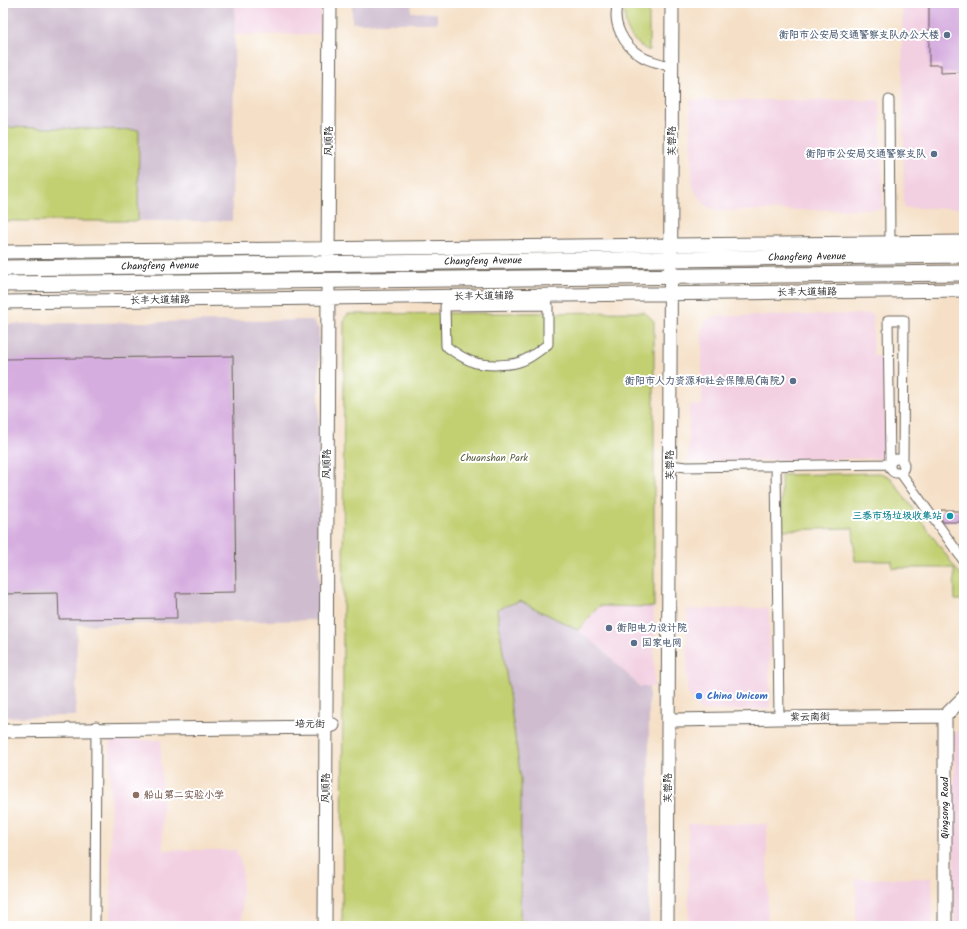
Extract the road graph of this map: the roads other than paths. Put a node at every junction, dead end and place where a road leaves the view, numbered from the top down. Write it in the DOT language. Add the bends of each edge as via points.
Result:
graph roads {
  1 [pos="330,3"];
  2 [pos="337,3"];
  3 [pos="618,3"];
  4 [pos="665,3"];
  5 [pos="672,3"];
  6 [pos="665,65"];
  7 [pos="889,100"];
  8 [pos="964,242"];
  9 [pos="890,250"];
  10 [pos="3,252"];
  11 [pos="667,252"];
  12 [pos="332,256"];
  13 [pos="964,256"];
  14 [pos="3,268"];
  15 [pos="964,273"];
  16 [pos="667,277"];
  17 [pos="332,280"];
  18 [pos="3,284"];
  19 [pos="964,290"];
  20 [pos="667,293"];
  21 [pos="332,298"];
  22 [pos="3,302"];
  23 [pos="548,305"];
  24 [pos="890,464"];
  25 [pos="776,465"];
  26 [pos="670,468"];
  27 [pos="902,468"];
  28 [pos="960,549"];
  29 [pos="964,561"];
  30 [pos="964,697"];
  31 [pos="945,716"];
  32 [pos="779,718"];
  33 [pos="675,720"];
  34 [pos="329,725"];
  35 [pos="3,727"];
  36 [pos="96,728"];
  37 [pos="3,731"];
  38 [pos="95,926"];
  39 [pos="325,926"];
  40 [pos="334,926"];
  41 [pos="660,926"];
  42 [pos="667,926"];
  43 [pos="945,926"];
  1 -- 12 [label="street, 风顺路"];
  2 -- 12 [label="street, 风顺路"];
  3 -- 6 [label="street" via="616,19 621,35 630,48 642,57"];
  4 -- 6 [label="street, 芙蓉路"];
  5 -- 11 [label="street, 芙蓉路"];
  6 -- 11 [label="street, 芙蓉路"];
  7 -- 9 [label="street"];
  8 -- 9 [label="street"];
  9 -- 11 [label="main road, Changfeng Avenue"];
  9 -- 13 [label="main road, Changfeng Avenue"];
  10 -- 12 [label="street"];
  11 -- 12 [label="main road, Changfeng Avenue"];
  11 -- 16 [label="street, 芙蓉路"];
  12 -- 14 [label="main road, Changfeng Avenue"];
  12 -- 17 [label="street, 风顺路"];
  15 -- 16 [label="main road, Changfeng Avenue"];
  16 -- 17 [label="main road, Changfeng Avenue"];
  16 -- 20 [label="street, 芙蓉路"];
  17 -- 18 [label="main road, Changfeng Avenue"];
  17 -- 21 [label="street, 风顺路"];
  19 -- 20 [label="street, 长丰大道辅路"];
  20 -- 21 [label="street, 长丰大道辅路"];
  20 -- 26 [label="street, 芙蓉路"];
  20 -- 41 [label="street, 芙蓉路"];
  21 -- 22 [label="street, 长丰大道辅路"];
  21 -- 34 [label="street, 风顺路"];
  23 -- 23 [label="street" via="548,344 522,361 492,365 475,363 446,346 446,306"];
  24 -- 25 [label="street"];
  24 -- 27 [label="street" via="892,460 901,460"];
  24 -- 27 [label="street" via="888,320 904,320"];
  25 -- 26 [label="street"];
  25 -- 32 [label="street"];
  26 -- 42 [label="street, 芙蓉路"];
  27 -- 28 [label="street"];
  28 -- 29 [label="street"];
  30 -- 31 [label="street"];
  31 -- 32 [label="street, 紫云南街"];
  31 -- 43 [label="street, Qingsong Road"];
  32 -- 33 [label="street, 紫云南街"];
  34 -- 36 [label="street, 培元街"];
  34 -- 39 [label="street, 风顺路"];
  34 -- 40 [label="street, 风顺路"];
  35 -- 36 [label="street, 培元街"];
  36 -- 37 [label="street, 培元街"];
  36 -- 38 [label="street"];
}
